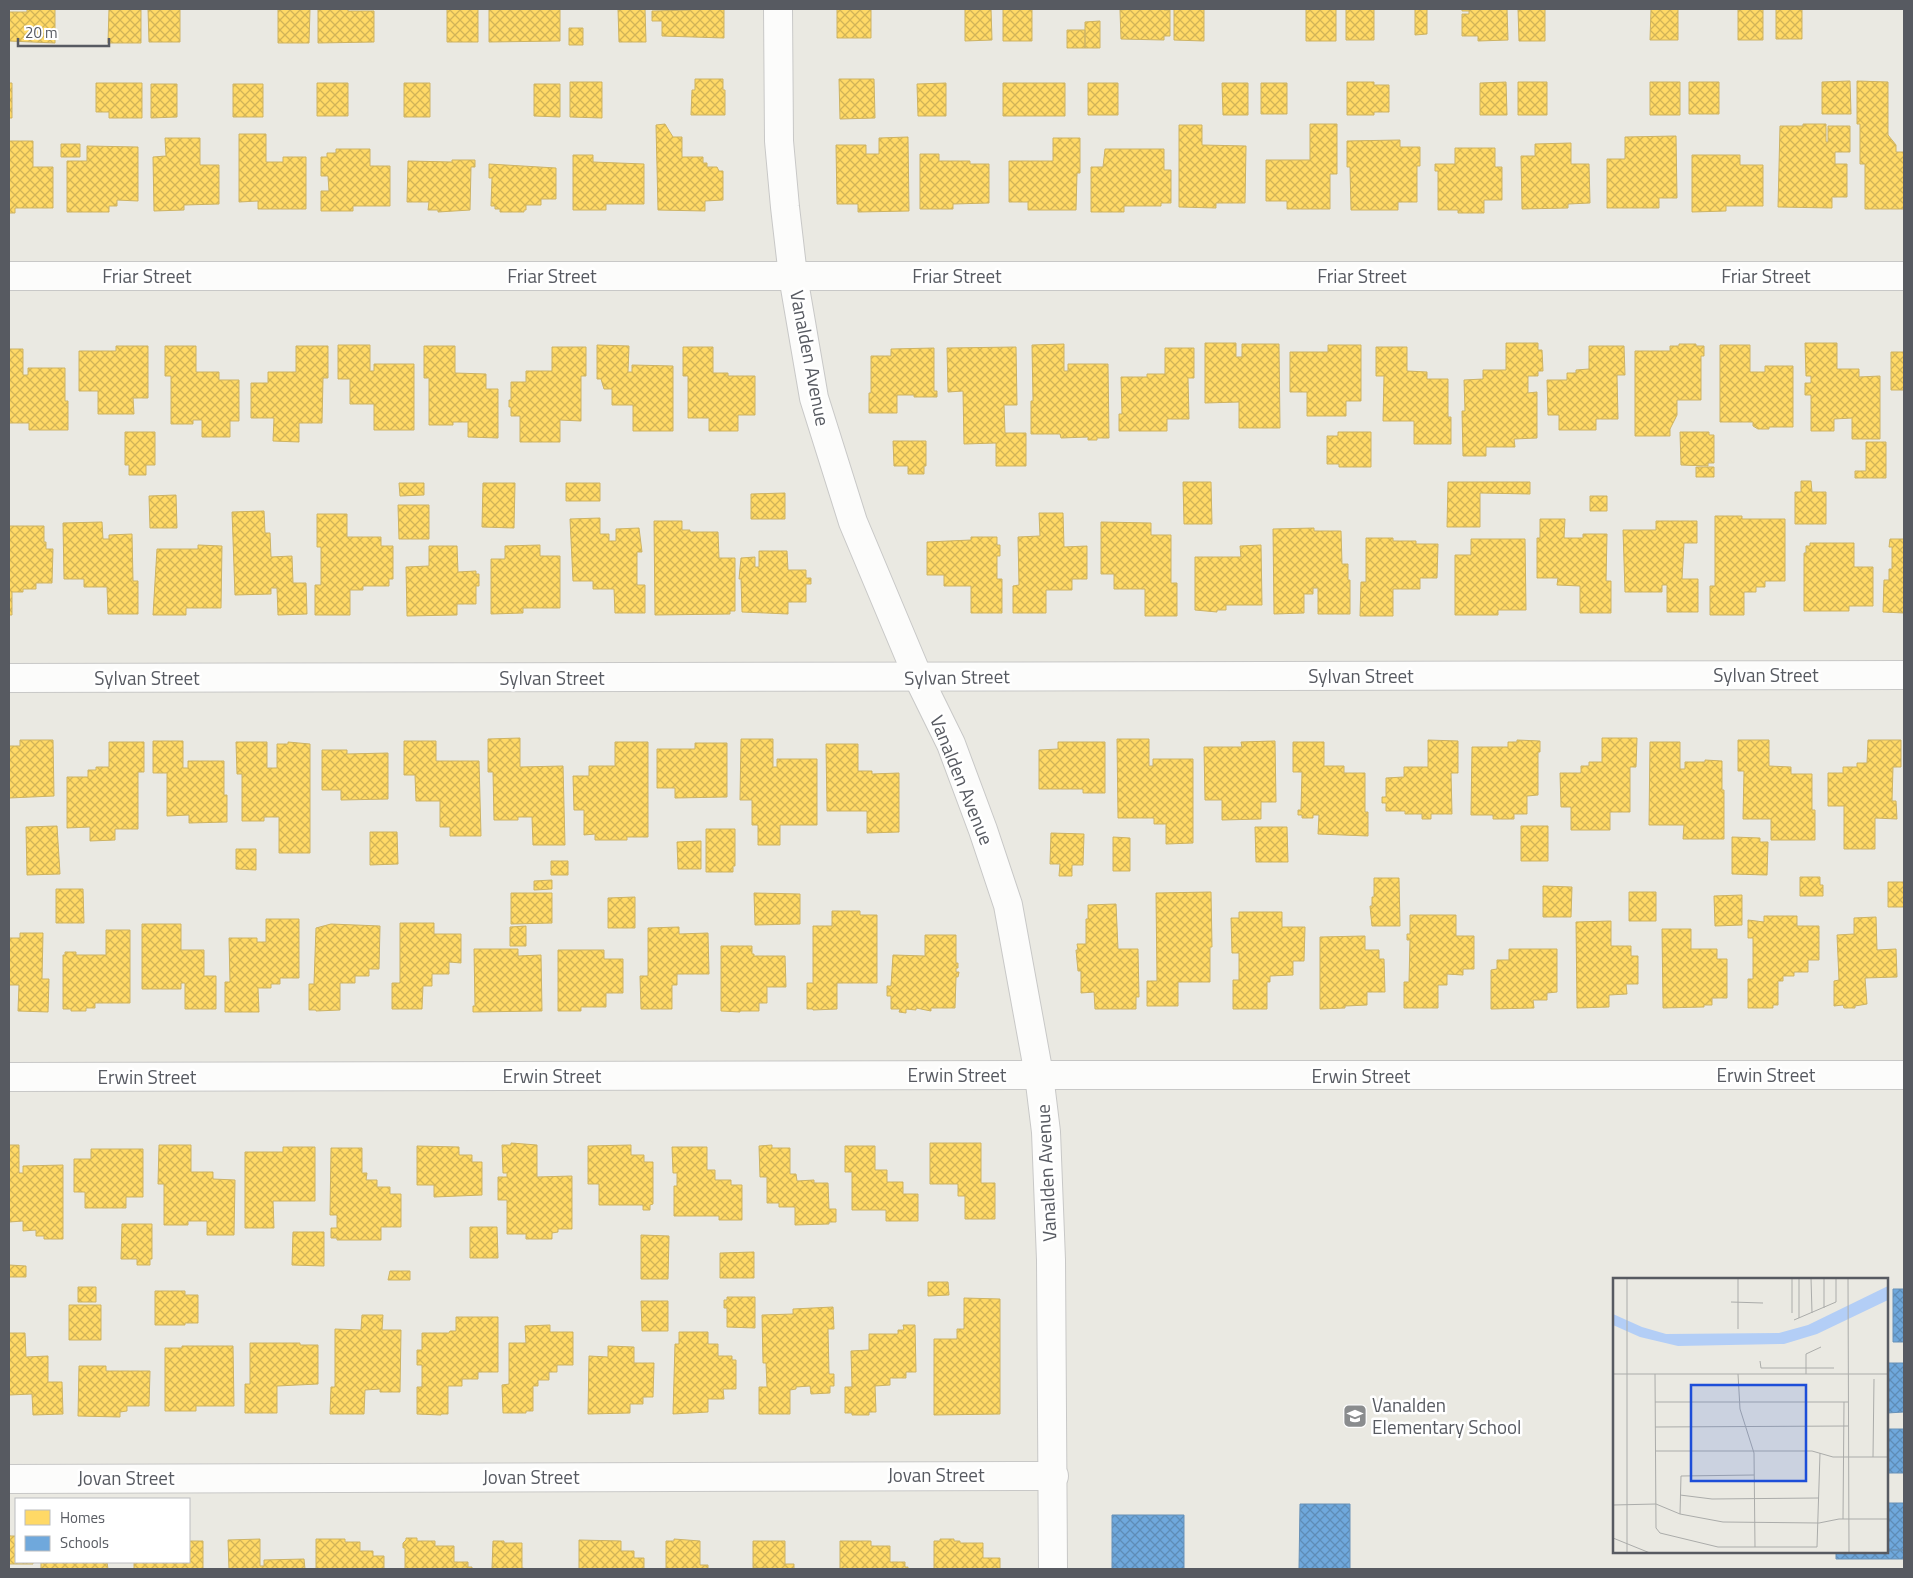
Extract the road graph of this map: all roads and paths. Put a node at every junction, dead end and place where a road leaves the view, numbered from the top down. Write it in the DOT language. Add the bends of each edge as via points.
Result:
graph roads {
  1 [pos="778,9"];
  2 [pos="9,276"];
  3 [pos="793,276"];
  4 [pos="1904,276"];
  5 [pos="1904,675"];
  6 [pos="918,677"];
  7 [pos="9,678"];
  8 [pos="1039,1075"];
  9 [pos="1904,1075"];
  10 [pos="9,1077"];
  11 [pos="1054,1476"];
  12 [pos="9,1479"];
  13 [pos="1053,1569"];
  1 -- 3 [label="street, Vanalden Avenue" via="779,141"];
  2 -- 3 [label="street, Friar Street"];
  3 -- 4 [label="street, Friar Street"];
  3 -- 6 [label="street, Vanalden Avenue" via="817,407 853,522"];
  5 -- 6 [label="street, Sylvan Street"];
  6 -- 7 [label="street, Sylvan Street"];
  6 -- 8 [label="street, Vanalden Avenue" via="951,744 1008,905"];
  8 -- 9 [label="street, Erwin Street"];
  8 -- 10 [label="street, Erwin Street"];
  8 -- 11 [label="street, Vanalden Avenue" via="1046,1132 1052,1260"];
  11 -- 12 [label="street, Jovan Street"];
  11 -- 13 [label="street, Vanalden Avenue"];
}
